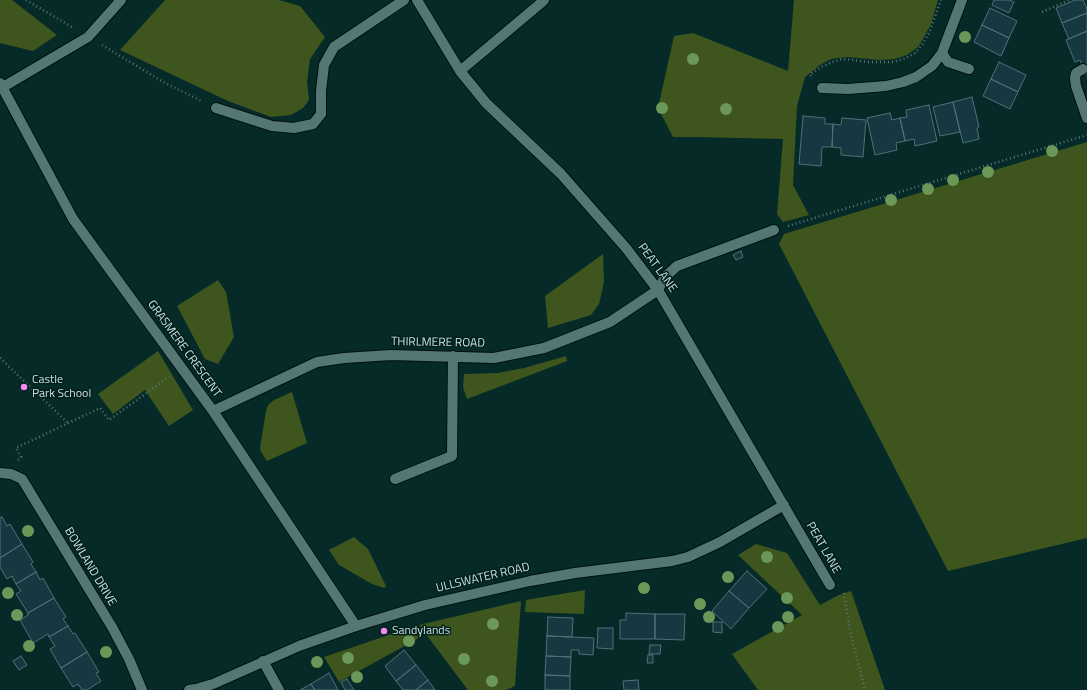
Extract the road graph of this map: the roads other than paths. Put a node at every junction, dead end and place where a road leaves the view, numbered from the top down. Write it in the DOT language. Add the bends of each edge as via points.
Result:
graph roads {
  1 [pos="121,0"];
  2 [pos="404,0"];
  3 [pos="417,0"];
  4 [pos="544,0"];
  5 [pos="962,0"];
  6 [pos="942,53"];
  7 [pos="969,69"];
  8 [pos="1083,69"];
  9 [pos="460,71"];
  10 [pos="1,85"];
  11 [pos="822,88"];
  12 [pos="216,108"];
  13 [pos="1087,118"];
  14 [pos="774,230"];
  15 [pos="658,290"];
  16 [pos="453,356"];
  17 [pos="213,411"];
  18 [pos="0,473"];
  19 [pos="394,479"];
  20 [pos="784,505"];
  21 [pos="830,585"];
  22 [pos="356,626"];
  23 [pos="263,661"];
  24 [pos="142,690"];
  25 [pos="189,690"];
  26 [pos="279,690"];
  1 -- 10 [label="street" via="88,37"];
  2 -- 12 [label="street" via="334,47 324,65 321,114 313,124 294,128 272,126"];
  3 -- 9 [label="street, PEAT LANE"];
  4 -- 9 [label="street"];
  5 -- 6 [label="street"];
  6 -- 7 [label="street" via="948,62"];
  6 -- 11 [label="street" via="932,66 903,82 848,89"];
  8 -- 13 [label="street" via="1076,73 1075,78"];
  9 -- 15 [label="street, PEAT LANE" via="486,103 561,174 626,248"];
  10 -- 17 [label="street, GRASMERE CRESCENT" via="73,219"];
  14 -- 15 [label="street" via="677,266 665,277"];
  15 -- 16 [label="street, THIRLMERE ROAD" via="610,322 544,348 494,358"];
  15 -- 20 [label="street, PEAT LANE"];
  16 -- 17 [label="street, THIRLMERE ROAD" via="391,355 317,362"];
  16 -- 19 [label="street" via="452,456"];
  17 -- 22 [label="street, GRASMERE CRESCENT"];
  18 -- 24 [label="street, BOWLAND DRIVE" via="22,479 112,627"];
  20 -- 21 [label="street, PEAT LANE"];
  20 -- 22 [label="street, ULLSWATER ROAD" via="720,542 688,557 575,572 530,581 425,605"];
  22 -- 23 [label="street, ULLSWATER ROAD"];
  23 -- 25 [label="street, ULLSWATER ROAD" via="213,684"];
  23 -- 26 [label="street"];
}
